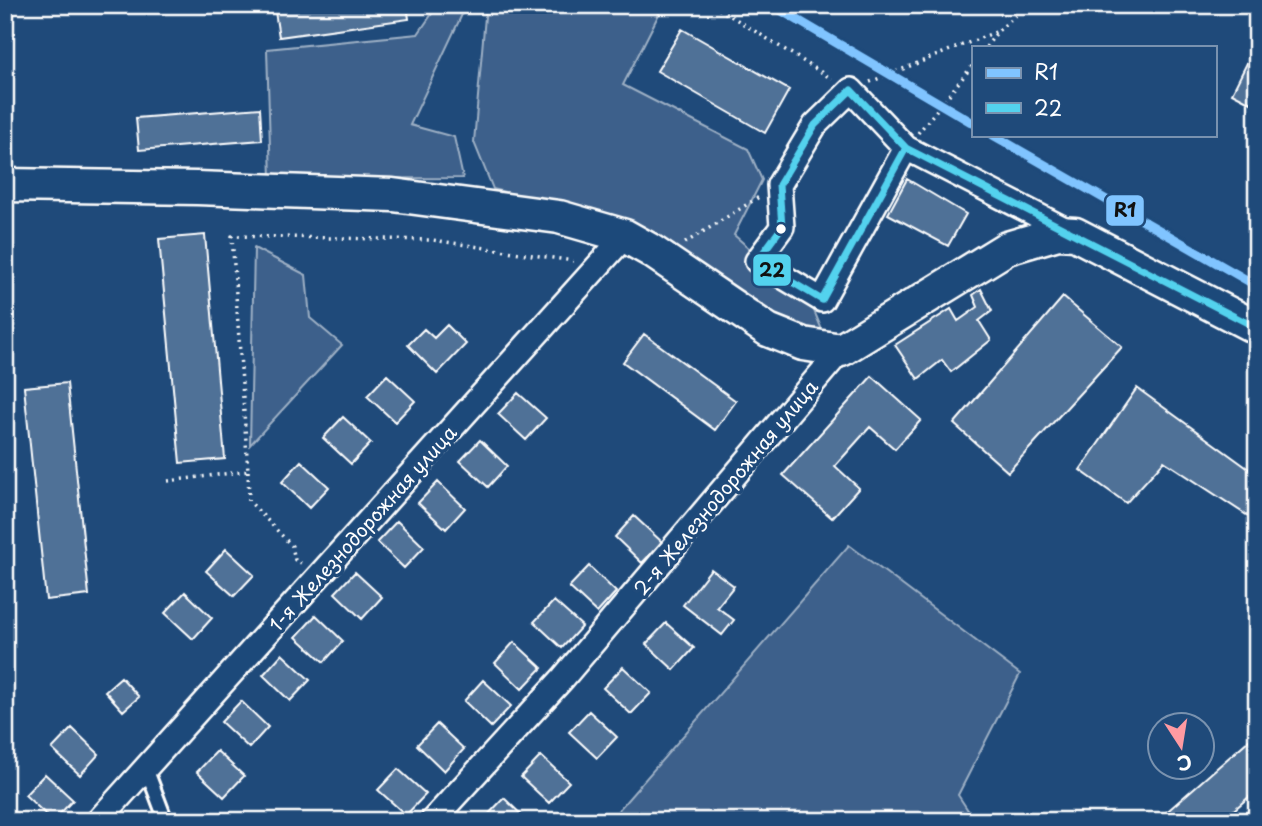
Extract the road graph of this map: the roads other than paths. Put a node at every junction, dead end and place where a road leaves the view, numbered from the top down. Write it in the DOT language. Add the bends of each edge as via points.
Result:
graph roads {
  1 [pos="906,148"];
  2 [pos="5,185"];
  3 [pos="1075,234"];
  4 [pos="625,236"];
  5 [pos="1257,328"];
  6 [pos="841,350"];
  7 [pos="146,768"];
  8 [pos="98,821"];
  9 [pos="166,821"];
  10 [pos="432,821"];
  1 -- 1 [label="street" via="850,90 815,125 779,185 782,227 757,261 822,300"];
  1 -- 3 [label="street"];
  2 -- 4 [label="street" via="393,195 559,217"];
  3 -- 5 [label="street"];
  3 -- 6 [label="street, 2-я Железнодорожная улица" via="1058,233 1007,248"];
  4 -- 6 [label="street" via="768,330 803,344"];
  4 -- 7 [label="street, 1-я Железнодорожная улица"];
  6 -- 10 [label="street, 2-я Железнодорожная улица" via="564,678"];
  7 -- 8 [label="street, 1-я Железнодорожная улица"];
  7 -- 9 [label="lane"];
}
